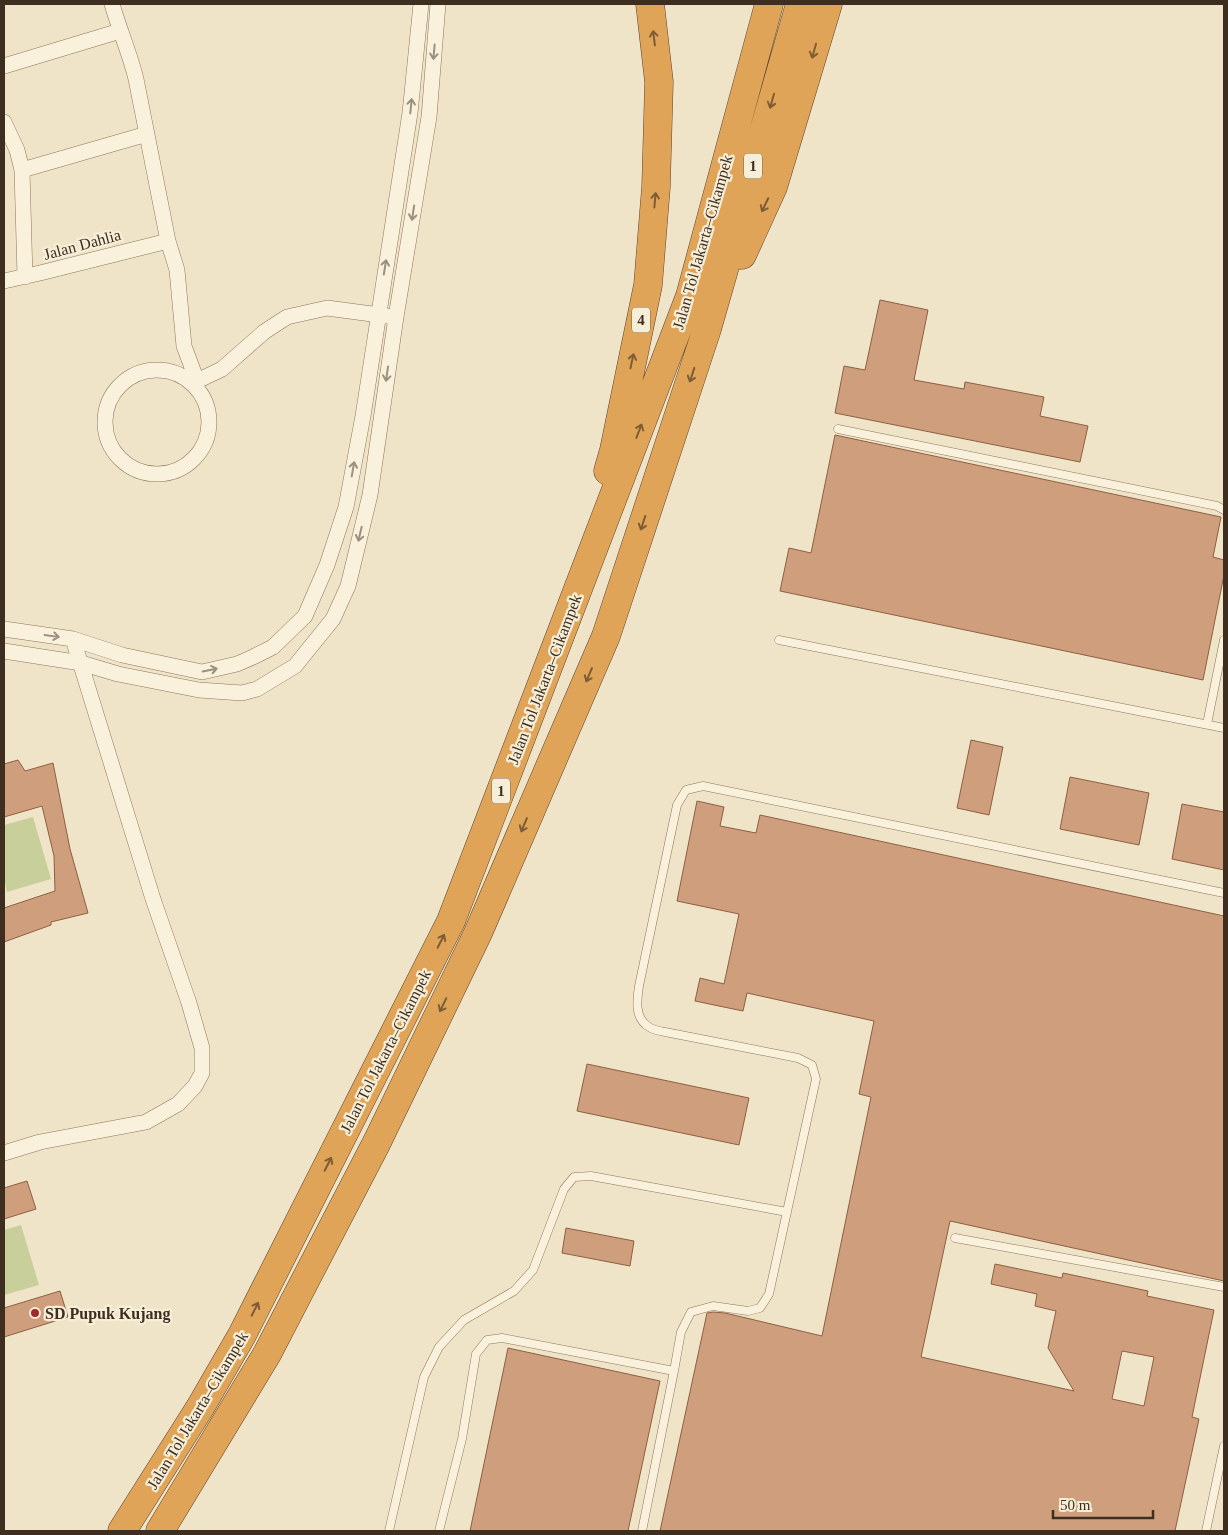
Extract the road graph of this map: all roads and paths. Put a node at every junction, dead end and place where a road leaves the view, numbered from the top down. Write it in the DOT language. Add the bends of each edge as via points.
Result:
graph roads {
  1 [pos="112,4"];
  2 [pos="421,4"];
  3 [pos="438,4"];
  4 [pos="650,4"];
  5 [pos="769,4"];
  6 [pos="800,4"];
  7 [pos="828,4"];
  8 [pos="120,31"];
  9 [pos="4,66"];
  10 [pos="4,122"];
  11 [pos="146,134"];
  12 [pos="22,170"];
  13 [pos="168,241"];
  14 [pos="24,276"];
  15 [pos="4,281"];
  16 [pos="378,315"];
  17 [pos="396,317"];
  18 [pos="707,328"];
  19 [pos="197,384"];
  20 [pos="838,429"];
  21 [pos="1224,510"];
  22 [pos="4,629"];
  23 [pos="564,629"];
  24 [pos="73,639"];
  25 [pos="779,640"];
  26 [pos="1224,640"];
  27 [pos="4,651"];
  28 [pos="81,663"];
  29 [pos="1207,724"];
  30 [pos="1224,728"];
  31 [pos="1224,893"];
  32 [pos="4,1153"];
  33 [pos="787,1212"];
  34 [pos="955,1238"];
  35 [pos="1224,1287"];
  36 [pos="674,1371"];
  37 [pos="1224,1446"];
  38 [pos="122,1531"];
  39 [pos="160,1531"];
  40 [pos="389,1531"];
  41 [pos="439,1531"];
  42 [pos="642,1531"];
  43 [pos="1206,1531"];
  1 -- 8 [label="street"];
  16 -- 2 [label="street, one-way" via="410,113"];
  3 -- 17 [label="street, one-way" via="429,118"];
  23 -- 4 [label="highway, 4, one-way" via="614,450 648,284 656,187 659,82"];
  23 -- 5 [label="highway, Jalan Tol Jakarta–Cikampek / 1, one-way" via="690,296"];
  6 -- 18 [label="highway, Jalan Tol Jakarta–Cikampek / 1, one-way"];
  7 -- 18 [label="highway, one-way" via="774,187"];
  8 -- 9 [label="street"];
  8 -- 11 [label="street" via="131,60"];
  10 -- 12 [label="street"];
  11 -- 12 [label="street"];
  11 -- 13 [label="street"];
  12 -- 14 [label="street"];
  13 -- 14 [label="street, Jalan Dahlia"];
  13 -- 19 [label="street" via="176,270 184,346"];
  14 -- 15 [label="street, Jalan Dahlia"];
  16 -- 17 [label="street"];
  16 -- 19 [label="street" via="326,308 287,317 264,332 222,369"];
  24 -- 16 [label="street, one-way" via="122,655 202,672 237,664 273,647 305,616 327,566 346,507"];
  17 -- 28 [label="street, one-way" via="370,494 348,586 333,618 295,666 257,689 242,693 199,690"];
  18 -- 39 [label="highway, Jalan Tol Jakarta–Cikampek / 1, one-way" via="606,636 478,933 377,1142 267,1354"];
  19 -- 19 [label="street" via="207,406 209,426 204,446 191,462 173,472 153,475 133,469 117,456 107,439 104,418 109,398 122,382 140,372 160,369"];
  20 -- 21 [label="lane"];
  22 -- 24 [label="street, one-way"];
  38 -- 23 [label="highway, Jalan Tol Jakarta–Cikampek / 1, one-way" via="242,1336 451,921"];
  24 -- 28 [label="street"];
  25 -- 29 [label="lane"];
  26 -- 29 [label="lane"];
  27 -- 28 [label="street"];
  28 -- 32 [label="street" via="152,899 189,1003 202,1048 202,1073 178,1104 146,1122 40,1142"];
  29 -- 30 [label="lane"];
  31 -- 33 [label="lane" via="703,786 686,790 677,805 636,1007 649,1027 798,1058 812,1065 816,1079"];
  33 -- 36 [label="lane" via="769,1294 760,1308 748,1311 713,1306 691,1312 681,1332"];
  33 -- 40 [label="lane" via="591,1176 574,1177 564,1189 533,1270 514,1291 464,1320 439,1347 424,1377"];
  34 -- 35 [label="lane"];
  36 -- 41 [label="lane" via="502,1338 487,1340 476,1354 462,1439"];
  36 -- 42 [label="lane"];
  37 -- 43 [label="lane"];
}
